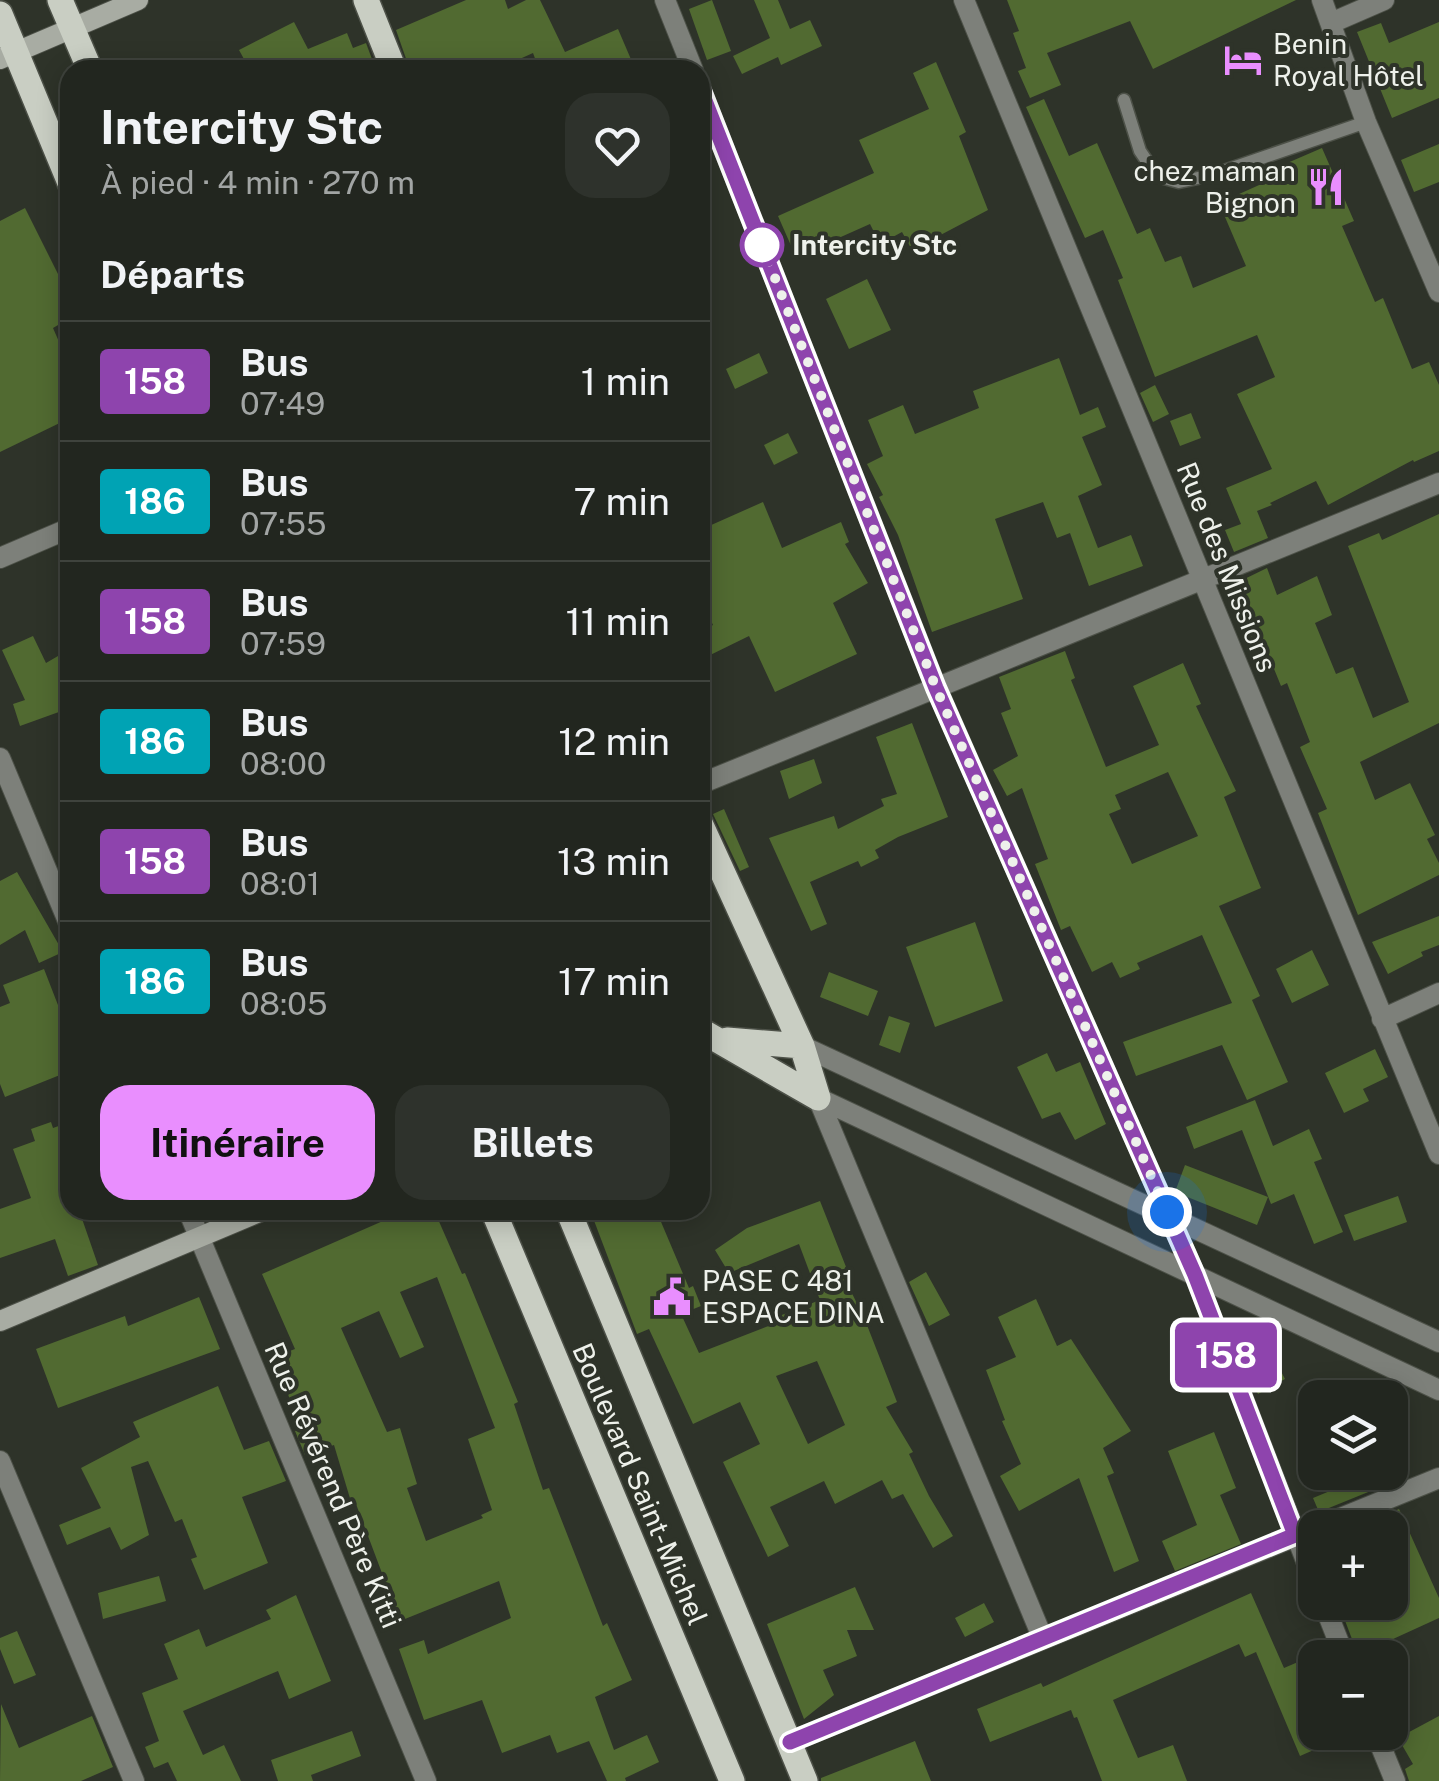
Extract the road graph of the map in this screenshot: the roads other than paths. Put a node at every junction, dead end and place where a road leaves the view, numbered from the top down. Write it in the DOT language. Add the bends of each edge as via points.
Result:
graph roads {
  1 [pos="60,0"];
  2 [pos="138,0"];
  3 [pos="366,0"];
  4 [pos="666,0"];
  5 [pos="964,0"];
  6 [pos="1322,0"];
  7 [pos="1384,0"];
  8 [pos="0,14"];
  9 [pos="1332,23"];
  10 [pos="72,27"];
  11 [pos="8,56"];
  12 [pos="86,60"];
  13 [pos="390,60"];
  14 [pos="689,60"];
  15 [pos="1124,100"];
  16 [pos="710,113"];
  17 [pos="1366,122"];
  18 [pos="60,163"];
  19 [pos="1439,292"];
  20 [pos="1439,482"];
  21 [pos="60,532"];
  22 [pos="0,558"];
  23 [pos="1202,579"];
  24 [pos="936,688"];
  25 [pos="0,758"];
  26 [pos="710,780"];
  27 [pos="710,844"];
  28 [pos="60,902"];
  29 [pos="1439,993"];
  30 [pos="1382,1019"];
  31 [pos="710,1035"];
  32 [pos="710,1036"];
  33 [pos="802,1046"];
  34 [pos="818,1098"];
  35 [pos="1439,1154"];
  36 [pos="1167,1212"];
  37 [pos="192,1220"];
  38 [pos="242,1220"];
  39 [pos="497,1220"];
  40 [pos="572,1220"];
  41 [pos="200,1239"];
  42 [pos="1195,1275"];
  43 [pos="0,1322"];
  44 [pos="1439,1342"];
  45 [pos="1439,1390"];
  46 [pos="0,1461"];
  47 [pos="1439,1478"];
  48 [pos="1295,1535"];
  49 [pos="1298,1542"];
  50 [pos="1043,1639"];
  51 [pos="790,1742"];
  52 [pos="1383,1750"];
  53 [pos="726,1779"];
  54 [pos="134,1781"];
  55 [pos="426,1781"];
  56 [pos="806,1781"];
  57 [pos="1395,1781"];
  1 -- 10 [label="main road"];
  2 -- 10 [label="street"];
  3 -- 13 [label="main road"];
  4 -- 14 [label="street"];
  5 -- 23 [label="street, Rue des Missions"];
  6 -- 9 [label="street"];
  7 -- 9 [label="street"];
  8 -- 11 [label="main road"];
  9 -- 17 [label="street"];
  10 -- 11 [label="street"];
  10 -- 12 [label="main road"];
  11 -- 18 [label="main road"];
  15 -- 17 [label="lane" via="1140,151 1157,176 1179,182"];
  16 -- 24 [label="street"];
  17 -- 19 [label="street"];
  20 -- 23 [label="street"];
  21 -- 22 [label="street"];
  23 -- 24 [label="street"];
  23 -- 30 [label="street, Rue des Missions"];
  24 -- 26 [label="street"];
  24 -- 36 [label="street"];
  25 -- 28 [label="street"];
  27 -- 33 [label="main road"];
  29 -- 30 [label="street"];
  30 -- 35 [label="street, Rue des Missions"];
  31 -- 33 [label="main road"];
  32 -- 34 [label="main road"];
  33 -- 34 [label="main road"];
  33 -- 36 [label="street"];
  34 -- 42 [label="street"];
  34 -- 50 [label="street"];
  36 -- 42 [label="street"];
  36 -- 44 [label="street"];
  37 -- 41 [label="street, Rue Révérend Père Kitti"];
  38 -- 41 [label="street"];
  39 -- 53 [label="main road, Boulevard Saint-Michel"];
  40 -- 51 [label="main road, Boulevard Saint-Michel"];
  41 -- 43 [label="street"];
  41 -- 55 [label="street, Rue Révérend Père Kitti"];
  42 -- 45 [label="street"];
  42 -- 48 [label="street"];
  46 -- 54 [label="street"];
  47 -- 48 [label="street"];
  48 -- 49 [label="street"];
  48 -- 50 [label="street"];
  50 -- 51 [label="street"];
  51 -- 56 [label="main road, Boulevard Saint-Michel"];
  52 -- 57 [label="street"];
}
